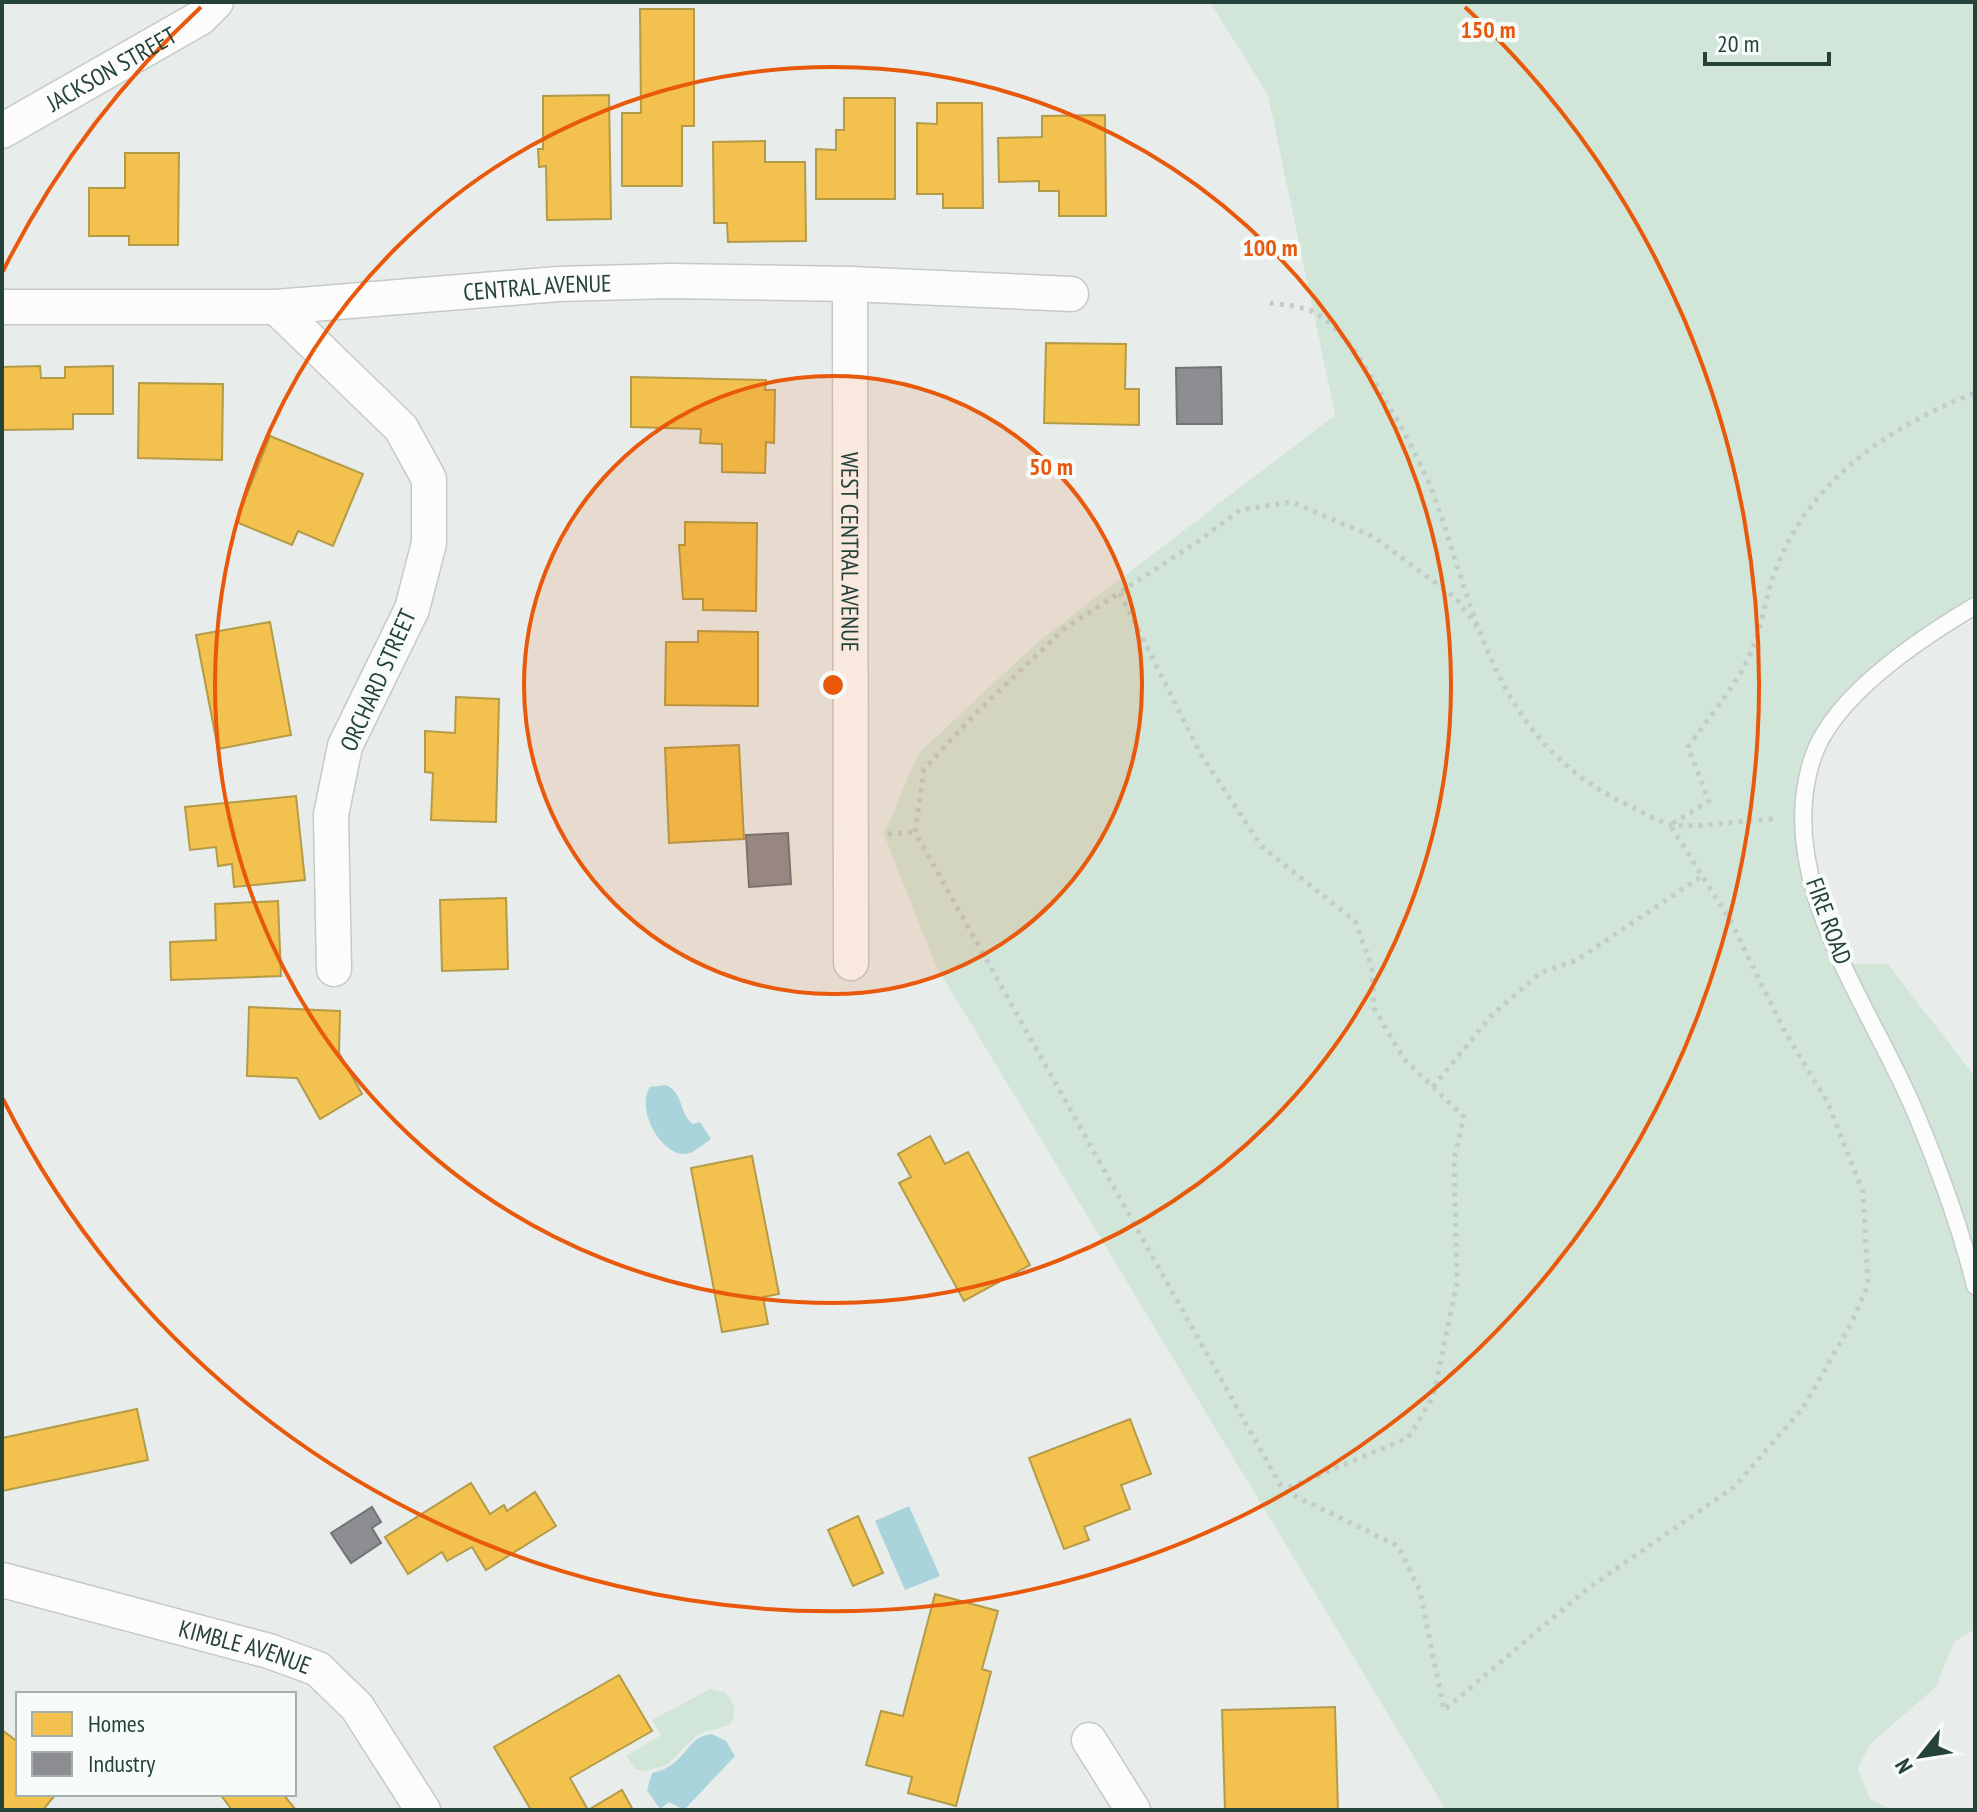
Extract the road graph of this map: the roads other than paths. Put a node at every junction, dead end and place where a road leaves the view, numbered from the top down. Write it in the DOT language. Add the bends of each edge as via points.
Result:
graph roads {
  1 [pos="216,2"];
  2 [pos="2,131"];
  3 [pos="850,284"];
  4 [pos="1071,294"];
  5 [pos="2,307"];
  6 [pos="276,307"];
  7 [pos="1975,606"];
  8 [pos="851,963"];
  9 [pos="334,969"];
  10 [pos="1975,1286"];
  11 [pos="2,1580"];
  12 [pos="1089,1740"];
  13 [pos="423,1810"];
  14 [pos="1133,1810"];
  1 -- 2 [label="street, JACKSON STREET" via="200,18"];
  3 -- 4 [label="street, CENTRAL AVENUE"];
  3 -- 6 [label="street, CENTRAL AVENUE" via="558,284"];
  3 -- 8 [label="street, WEST CENTRAL AVENUE"];
  5 -- 6 [label="street, CENTRAL AVENUE"];
  6 -- 9 [label="street, ORCHARD STREET" via="401,428 429,479 429,543 412,609 345,746 331,815"];
  7 -- 10 [label="lane, FIRE ROAD" via="1928,634 1838,716 1814,755 1803,820 1810,875 1832,941 1916,1114"];
  11 -- 13 [label="street, KIMBLE AVENUE" via="269,1651 318,1669 357,1707"];
  12 -- 14 [label="street"];
}
